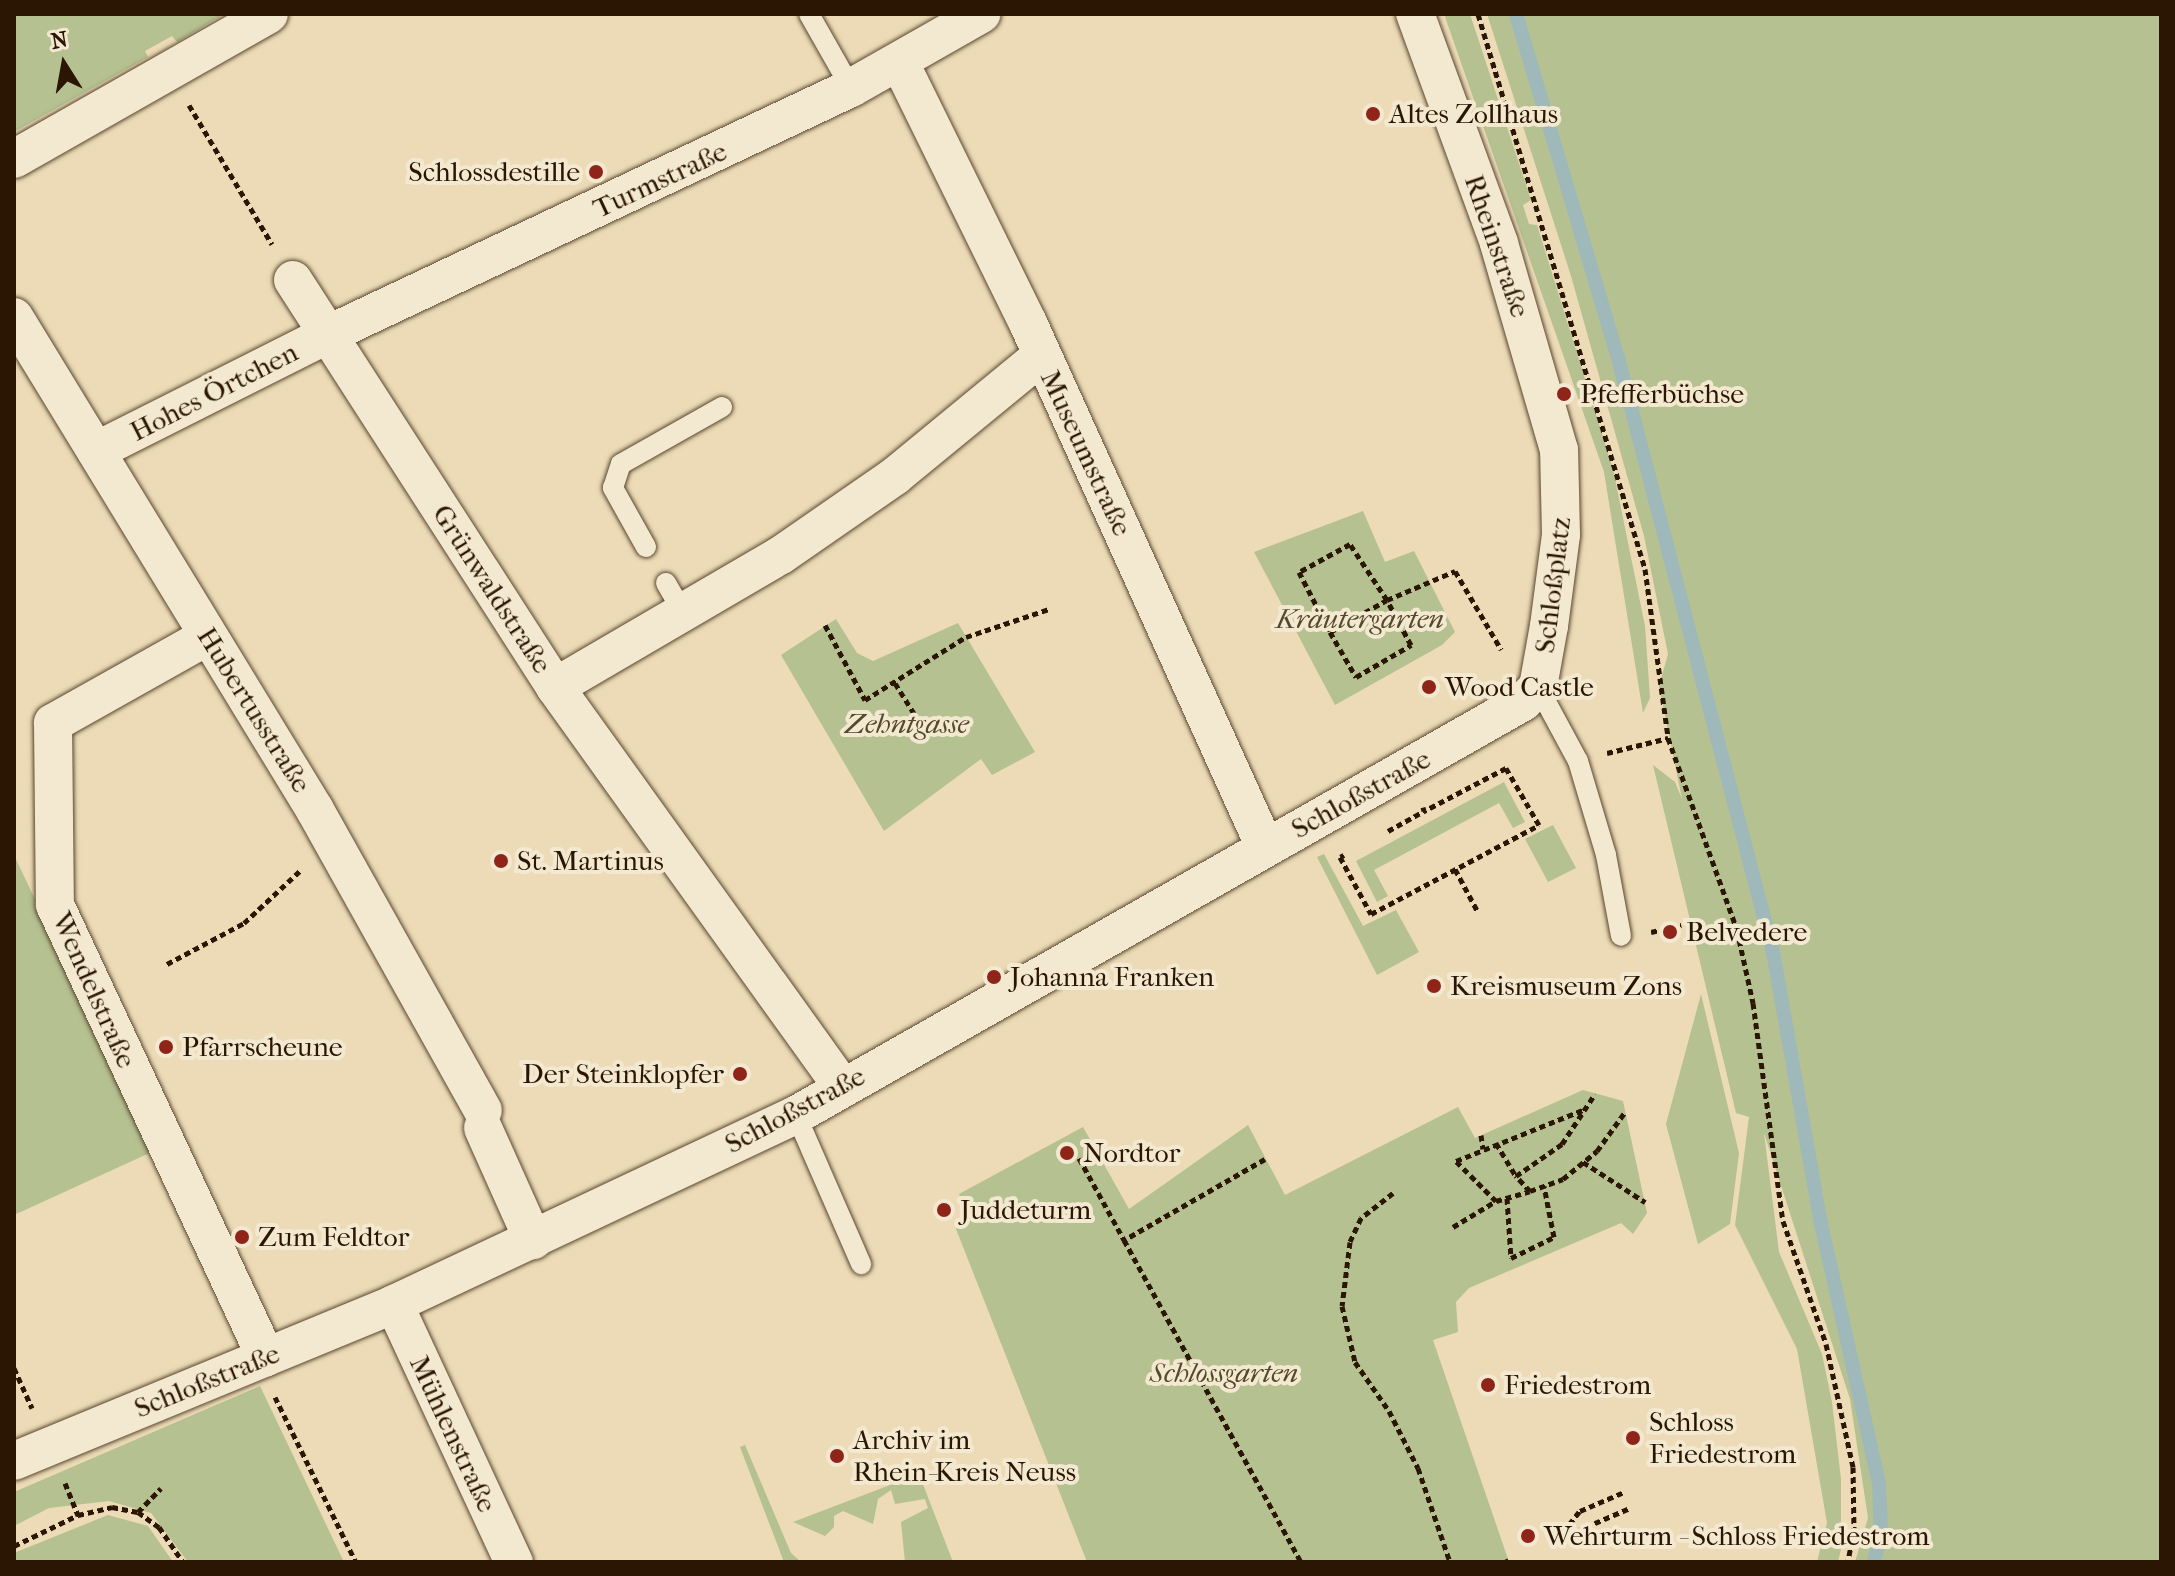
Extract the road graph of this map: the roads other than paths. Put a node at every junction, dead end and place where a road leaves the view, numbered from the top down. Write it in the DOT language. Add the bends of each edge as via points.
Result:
graph roads {
  1 [pos="269,14"];
  2 [pos="809,14"];
  3 [pos="981,14"];
  4 [pos="1415,14"];
  5 [pos="900,63"];
  6 [pos="851,88"];
  7 [pos="14,159"];
  8 [pos="293,280"];
  9 [pos="14,317"];
  10 [pos="331,333"];
  11 [pos="1041,356"];
  12 [pos="722,407"];
  13 [pos="96,451"];
  14 [pos="1564,483"];
  15 [pos="646,547"];
  16 [pos="208,636"];
  17 [pos="555,687"];
  18 [pos="1538,687"];
  19 [pos="1265,847"];
  20 [pos="1621,936"];
  21 [pos="842,1086"];
  22 [pos="796,1115"];
  23 [pos="533,1240"];
  24 [pos="861,1264"];
  25 [pos="394,1304"];
  26 [pos="262,1359"];
  27 [pos="14,1461"];
  28 [pos="514,1562"];
  1 -- 7 [label="street"];
  2 -- 6 [label="lane"];
  3 -- 5 [label="street, Turmstraße"];
  4 -- 14 [label="street, Rheinstraße" via="1499,243 1539,375"];
  5 -- 6 [label="street, Turmstraße"];
  5 -- 11 [label="street, Museumstraße"];
  6 -- 10 [label="street, Turmstraße"];
  8 -- 10 [label="street, Grünwaldstraße"];
  9 -- 13 [label="street, Hubertusstraße"];
  10 -- 13 [label="street, Hohes Örtchen"];
  10 -- 17 [label="street, Grünwaldstraße"];
  11 -- 17 [label="street" via="895,476 781,555 675,598"];
  11 -- 19 [label="street, Museumstraße"];
  12 -- 15 [label="lane" via="621,464 613,488"];
  13 -- 16 [label="street, Hubertusstraße"];
  14 -- 18 [label="street, Schloßplatz"];
  16 -- 23 [label="street, Hubertusstraße" via="312,804 483,1119"];
  16 -- 26 [label="street, Wendelstraße" via="53,723 55,905"];
  17 -- 21 [label="street, Grünwaldstraße"];
  18 -- 19 [label="street, Schloßstraße" via="1496,721"];
  18 -- 20 [label="lane" via="1578,761 1606,855"];
  19 -- 21 [label="street, Schloßstraße"];
  21 -- 22 [label="street, Schloßstraße"];
  22 -- 23 [label="street, Schloßstraße"];
  22 -- 24 [label="lane"];
  23 -- 25 [label="street, Schloßstraße"];
  25 -- 26 [label="street, Schloßstraße"];
  25 -- 28 [label="street, Mühlenstraße"];
  26 -- 27 [label="street, Schloßstraße"];
}
